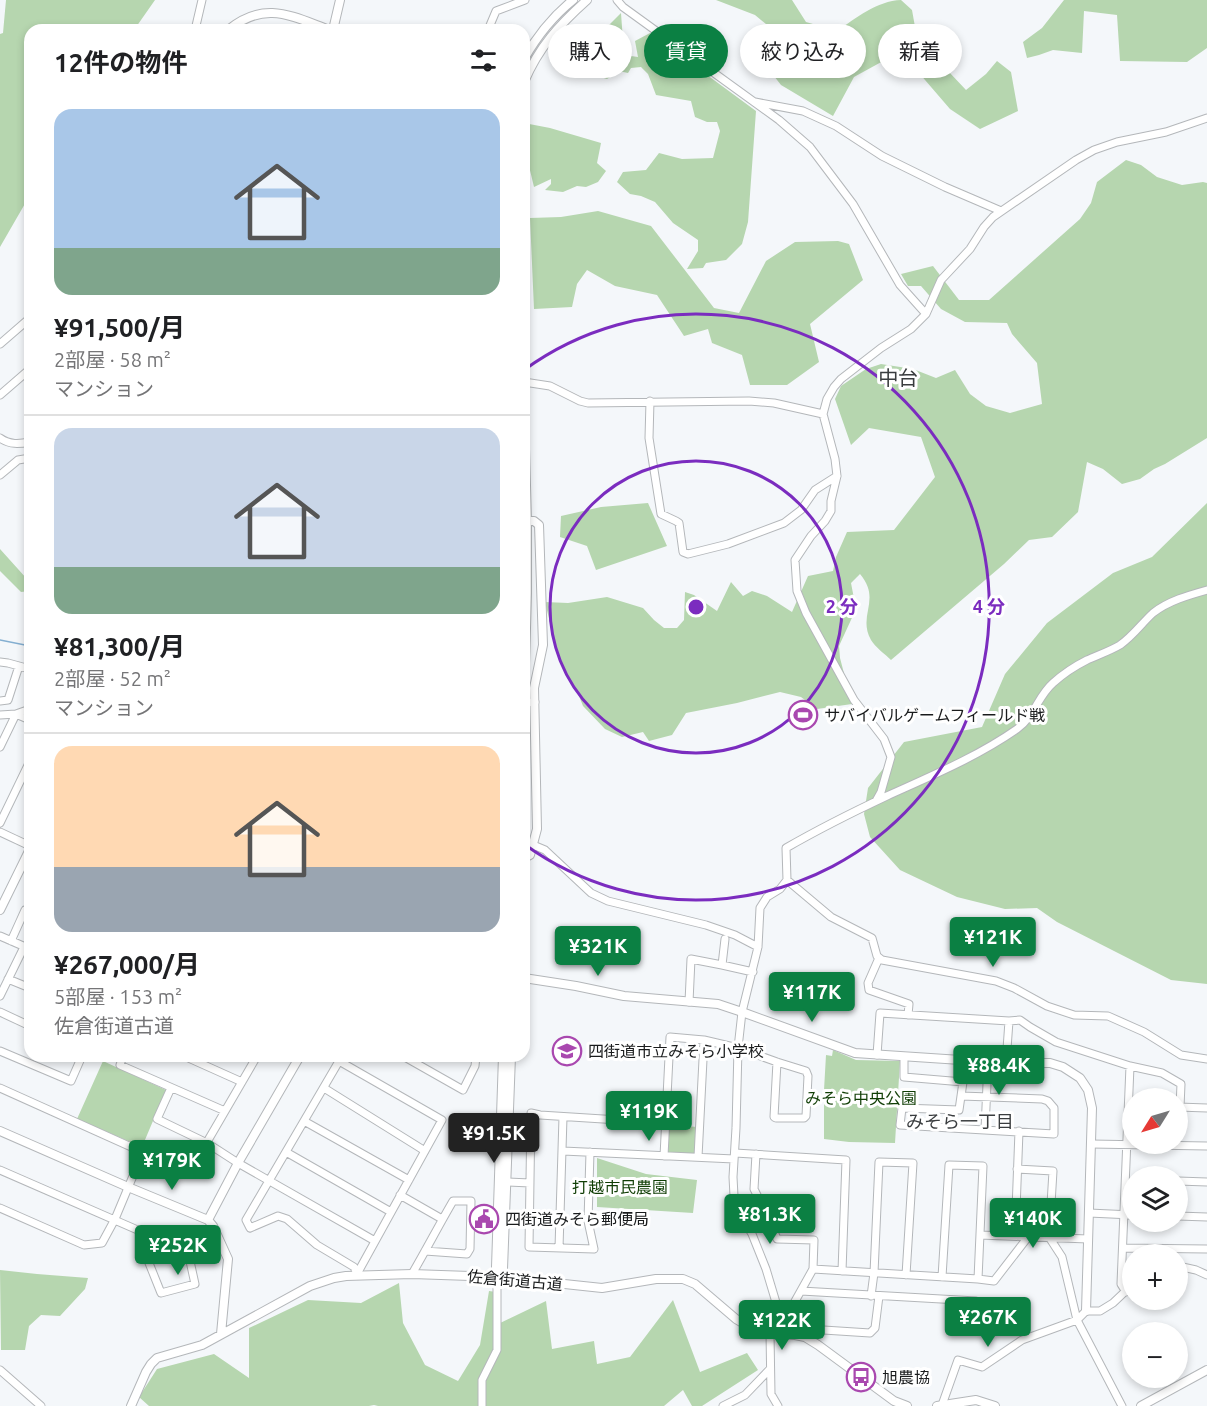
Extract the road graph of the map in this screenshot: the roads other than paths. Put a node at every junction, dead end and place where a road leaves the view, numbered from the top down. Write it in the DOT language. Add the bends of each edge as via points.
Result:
graph roads {
  1 [pos="202,0"];
  2 [pos="340,0"];
  3 [pos="525,0"];
  4 [pos="573,0"];
  5 [pos="587,0"];
  6 [pos="617,0"];
  7 [pos="196,24"];
  8 [pos="236,24"];
  9 [pos="314,24"];
  10 [pos="334,24"];
  11 [pos="491,24"];
  12 [pos="530,48"];
  13 [pos="530,69"];
  14 [pos="753,102"];
  15 [pos="1207,118"];
  16 [pos="1001,211"];
  17 [pos="926,314"];
  18 [pos="24,323"];
  19 [pos="0,344"];
  20 [pos="24,374"];
  21 [pos="530,383"];
  22 [pos="0,395"];
  23 [pos="650,401"];
  24 [pos="823,414"];
  25 [pos="0,438"];
  26 [pos="24,443"];
  27 [pos="24,459"];
  28 [pos="0,475"];
  29 [pos="837,476"];
  30 [pos="530,521"];
  31 [pos="1207,590"];
  32 [pos="0,662"];
  33 [pos="19,666"];
  34 [pos="24,667"];
  35 [pos="0,701"];
  36 [pos="530,702"];
  37 [pos="535,702"];
  38 [pos="24,711"];
  39 [pos="16,714"];
  40 [pos="0,715"];
  41 [pos="24,717"];
  42 [pos="0,747"];
  43 [pos="24,773"];
  44 [pos="876,801"];
  45 [pos="0,823"];
  46 [pos="0,832"];
  47 [pos="24,844"];
  48 [pos="533,845"];
  49 [pos="530,855"];
  50 [pos="24,860"];
  51 [pos="787,880"];
  52 [pos="0,910"];
  53 [pos="24,912"];
  54 [pos="0,936"];
  55 [pos="725,939"];
  56 [pos="11,941"];
  57 [pos="24,947"];
  58 [pos="758,947"];
  59 [pos="24,953"];
  60 [pos="879,958"];
  61 [pos="722,965"];
  62 [pos="753,972"];
  63 [pos="8,979"];
  64 [pos="530,979"];
  65 [pos="24,986"];
  66 [pos="0,996"];
  67 [pos="689,1002"];
  68 [pos="0,1012"];
  69 [pos="742,1012"];
  70 [pos="908,1015"];
  71 [pos="1009,1021"];
  72 [pos="24,1023"];
  73 [pos="704,1040"];
  74 [pos="738,1048"];
  75 [pos="0,1051"];
  76 [pos="877,1055"];
  77 [pos="904,1057"];
  78 [pos="1207,1059"];
  79 [pos="24,1061"];
  80 [pos="988,1061"];
  81 [pos="25,1062"];
  82 [pos="79,1062"];
  83 [pos="121,1062"];
  84 [pos="197,1062"];
  85 [pos="254,1062"];
  86 [pos="297,1062"];
  87 [pos="338,1062"];
  88 [pos="345,1062"];
  89 [pos="414,1062"];
  90 [pos="475,1062"];
  91 [pos="503,1062"];
  92 [pos="511,1062"];
  93 [pos="777,1062"];
  94 [pos="1006,1063"];
  95 [pos="1130,1066"];
  96 [pos="242,1082"];
  97 [pos="0,1088"];
  98 [pos="171,1088"];
  99 [pos="324,1088"];
  100 [pos="1131,1088"];
  101 [pos="1181,1088"];
  102 [pos="961,1096"];
  103 [pos="986,1097"];
  104 [pos="1188,1107"];
  105 [pos="1207,1108"];
  106 [pos="225,1111"];
  107 [pos="563,1116"];
  108 [pos="304,1121"];
  109 [pos="666,1123"];
  110 [pos="985,1130"];
  111 [pos="0,1131"];
  112 [pos="1019,1131"];
  113 [pos="207,1143"];
  114 [pos="1091,1144"];
  115 [pos="1122,1144"];
  116 [pos="1188,1146"];
  117 [pos="1207,1146"];
  118 [pos="425,1151"];
  119 [pos="563,1151"];
  120 [pos="142,1152"];
  121 [pos="286,1152"];
  122 [pos="590,1152"];
  123 [pos="756,1155"];
  124 [pos="664,1156"];
  125 [pos="734,1156"];
  126 [pos="698,1157"];
  127 [pos="238,1163"];
  128 [pos="1017,1169"];
  129 [pos="0,1170"];
  130 [pos="269,1180"];
  131 [pos="409,1180"];
  132 [pos="724,1180"];
  133 [pos="733,1180"];
  134 [pos="1188,1181"];
  135 [pos="506,1182"];
  136 [pos="1207,1182"];
  137 [pos="530,1183"];
  138 [pos="128,1187"];
  139 [pos="400,1195"];
  140 [pos="0,1208"];
  141 [pos="391,1212"];
  142 [pos="1089,1213"];
  143 [pos="1122,1215"];
  144 [pos="1188,1216"];
  145 [pos="1207,1217"];
  146 [pos="115,1219"];
  147 [pos="208,1220"];
  148 [pos="442,1220"];
  149 [pos="980,1235"];
  150 [pos="1015,1236"];
  151 [pos="153,1237"];
  152 [pos="1028,1237"];
  153 [pos="1049,1237"];
  154 [pos="1088,1239"];
  155 [pos="375,1241"];
  156 [pos="559,1248"];
  157 [pos="1188,1249"];
  158 [pos="1207,1249"];
  159 [pos="425,1251"];
  160 [pos="1188,1268"];
  161 [pos="813,1269"];
  162 [pos="842,1271"];
  163 [pos="874,1273"];
  164 [pos="357,1274"];
  165 [pos="412,1274"];
  166 [pos="906,1275"];
  167 [pos="1207,1275"];
  168 [pos="500,1277"];
  169 [pos="942,1277"];
  170 [pos="978,1279"];
  171 [pos="801,1291"];
  172 [pos="1122,1295"];
  173 [pos="875,1296"];
  174 [pos="976,1301"];
  175 [pos="778,1309"];
  176 [pos="1086,1311"];
  177 [pos="1077,1320"];
  178 [pos="774,1333"];
  179 [pos="221,1335"];
  180 [pos="805,1337"];
  181 [pos="770,1369"];
  182 [pos="0,1370"];
  183 [pos="1207,1370"];
  184 [pos="893,1403"];
  185 [pos="40,1406"];
  186 [pos="131,1406"];
  187 [pos="482,1406"];
  188 [pos="723,1406"];
  189 [pos="778,1406"];
  190 [pos="907,1406"];
  191 [pos="939,1406"];
  192 [pos="995,1406"];
  193 [pos="1122,1406"];
  194 [pos="1141,1406"];
  1 -- 7 [label="street"];
  2 -- 10 [label="street"];
  3 -- 11 [label="street" via="496,11"];
  4 -- 12 [label="street"];
  5 -- 13 [label="street" via="554,31"];
  6 -- 14 [label="street"];
  8 -- 9 [label="street" via="258,13 273,12"];
  14 -- 16 [label="street" via="803,111 836,126 882,156"];
  14 -- 17 [label="street" via="810,147 853,204 900,285"];
  15 -- 16 [label="street" via="1094,150"];
  16 -- 17 [label="street" via="941,280"];
  17 -- 24 [label="street" via="842,379"];
  18 -- 19 [label="street"];
  20 -- 22 [label="street"];
  21 -- 23 [label="street" via="550,386 588,403"];
  23 -- 24 [label="street" via="749,401"];
  23 -- 29 [label="street" via="649,438 661,514 679,523 683,552 728,544 784,523 801,510 815,490"];
  24 -- 29 [label="street"];
  25 -- 26 [label="street"];
  27 -- 28 [label="street"];
  29 -- 44 [label="street" via="831,511 795,560 797,591 854,700 884,739 891,757"];
  30 -- 37 [label="street" via="539,525 543,645"];
  31 -- 44 [label="street" via="1168,603 1118,646 1074,667 1049,687 1018,728 972,756"];
  32 -- 33 [label="street"];
  33 -- 34 [label="street"];
  33 -- 35 [label="street" via="8,699"];
  36 -- 37 [label="street"];
  37 -- 48 [label="street" via="537,829"];
  38 -- 39 [label="street"];
  39 -- 40 [label="street"];
  39 -- 41 [label="street"];
  39 -- 42 [label="street"];
  43 -- 45 [label="street"];
  44 -- 51 [label="street" via="786,848"];
  46 -- 47 [label="street"];
  48 -- 49 [label="street"];
  48 -- 58 [label="street" via="608,901 706,925 735,934"];
  50 -- 52 [label="street"];
  51 -- 58 [label="street" via="760,908"];
  51 -- 60 [label="street" via="831,916 873,938"];
  53 -- 56 [label="street"];
  54 -- 56 [label="street"];
  55 -- 61 [label="street"];
  56 -- 57 [label="street"];
  58 -- 62 [label="street"];
  59 -- 63 [label="street"];
  60 -- 70 [label="street" via="868,983 869,990 909,1004"];
  60 -- 78 [label="street" via="996,981 1074,1015 1108,1016 1181,1055"];
  61 -- 62 [label="street"];
  61 -- 67 [label="street" via="691,959"];
  62 -- 69 [label="street"];
  63 -- 65 [label="street"];
  63 -- 66 [label="street"];
  64 -- 67 [label="street" via="624,996"];
  67 -- 69 [label="street" via="718,1004"];
  68 -- 72 [label="street"];
  69 -- 74 [label="street"];
  69 -- 76 [label="street" via="855,1053"];
  70 -- 71 [label="street"];
  70 -- 76 [label="street" via="880,1013"];
  71 -- 94 [label="street"];
  71 -- 95 [label="street" via="1020,1020 1056,1042"];
  73 -- 74 [label="street"];
  73 -- 109 [label="street" via="670,1037"];
  73 -- 126 [label="street"];
  74 -- 93 [label="street"];
  74 -- 125 [label="street"];
  75 -- 79 [label="street"];
  76 -- 77 [label="street"];
  77 -- 80 [label="street"];
  77 -- 102 [label="street" via="904,1077 963,1082"];
  80 -- 94 [label="street"];
  80 -- 103 [label="street"];
  81 -- 82 [label="street" via="71,1082"];
  83 -- 98 [label="street" via="120,1065"];
  84 -- 96 [label="street"];
  85 -- 96 [label="street"];
  86 -- 127 [label="street"];
  87 -- 99 [label="street"];
  88 -- 118 [label="street" via="442,1120"];
  89 -- 90 [label="street" via="463,1090"];
  91 -- 168 [label="street" via="496,1267"];
  92 -- 135 [label="street"];
  93 -- 93 [label="street" via="774,1117 804,1118 807,1073"];
  94 -- 114 [label="street" via="1050,1064 1080,1078 1092,1108"];
  95 -- 100 [label="street"];
  95 -- 101 [label="street" via="1162,1073 1181,1084"];
  96 -- 106 [label="street"];
  97 -- 120 [label="street"];
  98 -- 106 [label="street"];
  98 -- 113 [label="street" via="157,1119"];
  99 -- 108 [label="street"];
  99 -- 118 [label="street"];
  102 -- 103 [label="street"];
  102 -- 110 [label="street" via="959,1110 902,1108 900,1125"];
  103 -- 110 [label="street"];
  103 -- 112 [label="street" via="1042,1099 1054,1108 1054,1134"];
  104 -- 105 [label="street"];
  106 -- 113 [label="street"];
  107 -- 109 [label="street"];
  107 -- 119 [label="street"];
  107 -- 137 [label="street" via="531,1113"];
  108 -- 121 [label="street"];
  108 -- 131 [label="street"];
  109 -- 124 [label="street"];
  110 -- 112 [label="street"];
  111 -- 138 [label="street"];
  112 -- 128 [label="street"];
  113 -- 120 [label="street" via="189,1173"];
  113 -- 127 [label="street"];
  114 -- 115 [label="street"];
  114 -- 142 [label="street"];
  116 -- 117 [label="street"];
  118 -- 131 [label="street"];
  119 -- 122 [label="street"];
  119 -- 156 [label="street"];
  120 -- 138 [label="street"];
  121 -- 130 [label="street"];
  121 -- 141 [label="street"];
  122 -- 124 [label="street"];
  122 -- 156 [label="street" via="588,1221 594,1249"];
  123 -- 125 [label="street"];
  123 -- 161 [label="street" via="754,1189 777,1239 814,1240"];
  123 -- 162 [label="street" via="846,1160"];
  124 -- 126 [label="street"];
  125 -- 126 [label="street"];
  125 -- 133 [label="street"];
  127 -- 130 [label="street"];
  127 -- 147 [label="street"];
  128 -- 150 [label="street"];
  128 -- 153 [label="street" via="1053,1172"];
  129 -- 146 [label="street"];
  130 -- 155 [label="street"];
  130 -- 164 [label="street" via="246,1220 250,1228 278,1216 287,1219 317,1245 354,1267"];
  131 -- 139 [label="street"];
  132 -- 133 [label="street"];
  133 -- 175 [label="street" via="736,1207 752,1234"];
  134 -- 136 [label="street"];
  135 -- 137 [label="street"];
  135 -- 168 [label="street"];
  137 -- 156 [label="street" via="529,1247"];
  138 -- 146 [label="street"];
  138 -- 147 [label="street"];
  139 -- 141 [label="street"];
  139 -- 148 [label="street"];
  140 -- 146 [label="street" via="84,1245 102,1243"];
  141 -- 155 [label="street"];
  142 -- 143 [label="street"];
  142 -- 154 [label="street"];
  144 -- 145 [label="street"];
  146 -- 151 [label="street"];
  147 -- 179 [label="street" via="228,1259"];
  148 -- 159 [label="street"];
  148 -- 159 [label="street" via="453,1201 471,1201 470,1249 467,1254"];
  149 -- 150 [label="street"];
  149 -- 169 [label="street" via="983,1166 948,1165"];
  149 -- 170 [label="street"];
  150 -- 152 [label="street"];
  151 -- 151 [label="street" via="188,1252 195,1284 161,1293 146,1253"];
  152 -- 153 [label="street"];
  152 -- 170 [label="street" via="994,1281"];
  153 -- 154 [label="street"];
  153 -- 177 [label="street" via="1062,1257"];
  154 -- 176 [label="street"];
  155 -- 164 [label="street"];
  157 -- 158 [label="street"];
  159 -- 165 [label="street"];
  160 -- 167 [label="street"];
  161 -- 162 [label="street"];
  161 -- 171 [label="street"];
  162 -- 163 [label="street"];
  163 -- 166 [label="street"];
  163 -- 166 [label="street" via="879,1162 913,1163"];
  163 -- 173 [label="street"];
  164 -- 165 [label="street, 佐倉街道古道"];
  164 -- 179 [label="street, 佐倉街道古道" via="310,1286"];
  165 -- 168 [label="street, 佐倉街道古道"];
  166 -- 169 [label="street"];
  168 -- 178 [label="street, 佐倉街道古道" via="602,1288 683,1279 702,1289 736,1319 754,1329"];
  168 -- 187 [label="street" via="496,1350 482,1380"];
  169 -- 170 [label="street"];
  171 -- 173 [label="street"];
  171 -- 175 [label="street" via="789,1312"];
  172 -- 176 [label="street" via="1100,1311"];
  173 -- 174 [label="street"];
  173 -- 180 [label="street" via="875,1328 870,1333 808,1329"];
  175 -- 178 [label="street"];
  176 -- 177 [label="street"];
  177 -- 191 [label="street" via="1022,1340 982,1367 958,1360"];
  177 -- 193 [label="street"];
  178 -- 180 [label="street, 佐倉街道古道"];
  178 -- 181 [label="street"];
  179 -- 186 [label="street, 佐倉街道古道" via="151,1364"];
  180 -- 184 [label="street, 佐倉街道古道"];
  181 -- 188 [label="street" via="745,1395"];
  181 -- 189 [label="street" via="771,1394"];
  182 -- 185 [label="street"];
  183 -- 194 [label="street"];
  184 -- 190 [label="street, 佐倉街道古道"];
  191 -- 192 [label="street" via="976,1400"];
}
